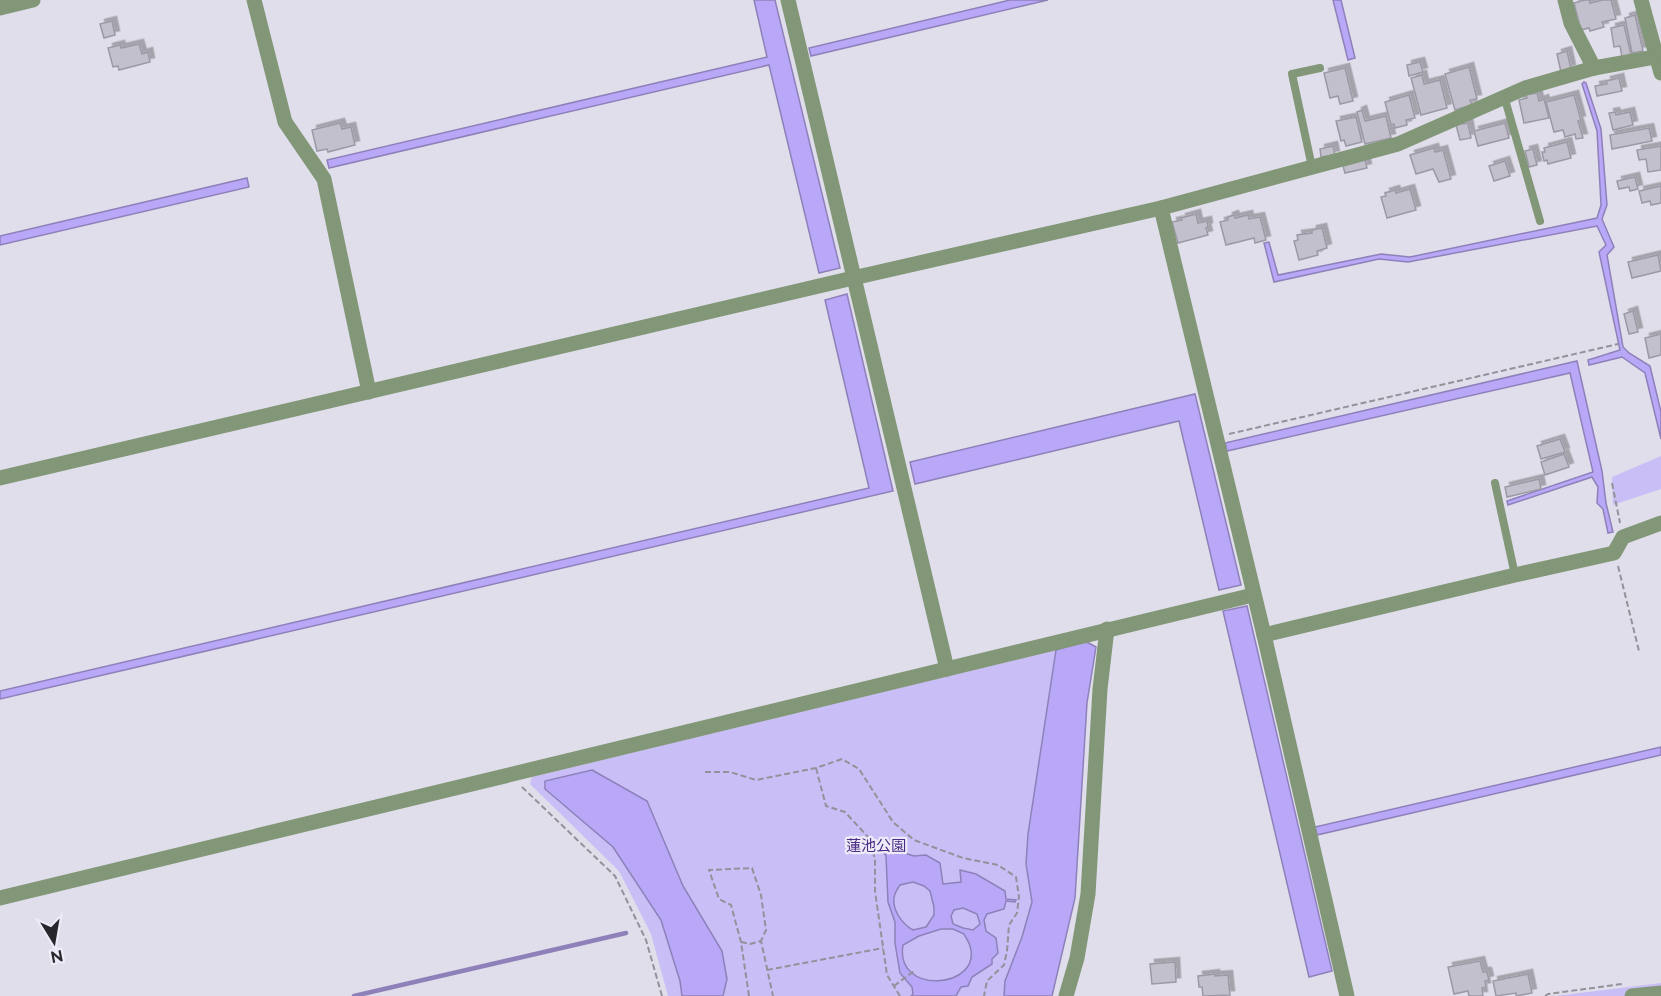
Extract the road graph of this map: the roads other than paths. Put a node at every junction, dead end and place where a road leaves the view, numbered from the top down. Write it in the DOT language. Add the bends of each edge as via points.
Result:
graph roads {
  1 [pos="33,0"];
  2 [pos="254,0"];
  3 [pos="788,0"];
  4 [pos="1565,0"];
  5 [pos="1641,0"];
  6 [pos="0,8"];
  7 [pos="1659,57"];
  8 [pos="1320,68"];
  9 [pos="1594,68"];
  10 [pos="1661,73"];
  11 [pos="1504,96"];
  12 [pos="1312,167"];
  13 [pos="1161,208"];
  14 [pos="1540,221"];
  15 [pos="854,278"];
  16 [pos="369,392"];
  17 [pos="0,478"];
  18 [pos="1495,483"];
  19 [pos="1661,523"];
  20 [pos="1515,575"];
  21 [pos="1253,595"];
  22 [pos="1107,629"];
  23 [pos="1263,635"];
  24 [pos="947,669"];
  25 [pos="0,898"];
  26 [pos="1630,990"];
  27 [pos="1661,993"];
  28 [pos="1065,996"];
  29 [pos="1347,996"];
  1 -- 6 [label="street"];
  2 -- 16 [label="street" via="285,122 324,179"];
  3 -- 15 [label="street"];
  4 -- 9 [label="street" via="1571,23"];
  5 -- 7 [label="street"];
  7 -- 9 [label="street"];
  7 -- 10 [label="street"];
  8 -- 12 [label="lane" via="1293,74"];
  9 -- 11 [label="street"];
  11 -- 12 [label="street" via="1398,144"];
  11 -- 14 [label="lane"];
  12 -- 13 [label="street"];
  13 -- 15 [label="street"];
  13 -- 21 [label="street"];
  15 -- 16 [label="street"];
  15 -- 24 [label="street"];
  16 -- 17 [label="street"];
  18 -- 20 [label="lane"];
  19 -- 20 [label="street" via="1623,537 1614,553"];
  20 -- 23 [label="street"];
  21 -- 22 [label="street"];
  21 -- 23 [label="street"];
  22 -- 24 [label="street"];
  22 -- 28 [label="street" via="1088,894 1077,958"];
  23 -- 29 [label="street"];
  24 -- 25 [label="street"];
  26 -- 27 [label="street"];
}
